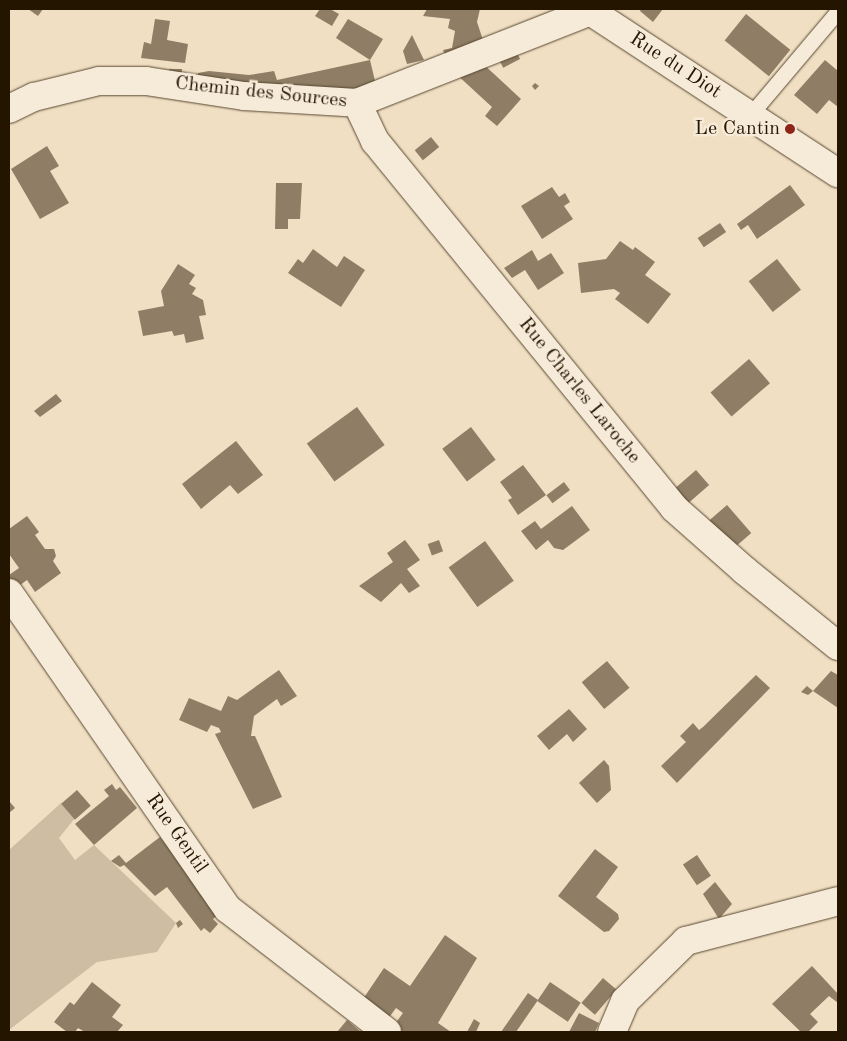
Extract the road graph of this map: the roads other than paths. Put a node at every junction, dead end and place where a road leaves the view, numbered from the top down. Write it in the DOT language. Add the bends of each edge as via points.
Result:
graph roads {
  1 [pos="589,10"];
  2 [pos="838,11"];
  3 [pos="357,103"];
  4 [pos="9,109"];
  5 [pos="750,115"];
  6 [pos="834,163"];
  7 [pos="9,593"];
  8 [pos="838,646"];
  9 [pos="838,901"];
  10 [pos="387,1032"];
  11 [pos="612,1032"];
  1 -- 3 [label="street, Chemin des Sources"];
  1 -- 5 [label="street, Rue du Diot"];
  2 -- 5 [label="lane"];
  3 -- 4 [label="street, Chemin des Sources" via="244,96 146,81 99,80 34,97"];
  3 -- 8 [label="street, Rue Charles Laroche" via="375,141 674,508"];
  5 -- 6 [label="street, Rue du Diot"];
  7 -- 10 [label="street, Rue Gentil" via="228,909"];
  9 -- 11 [label="street" via="686,941 625,1002"];
}
